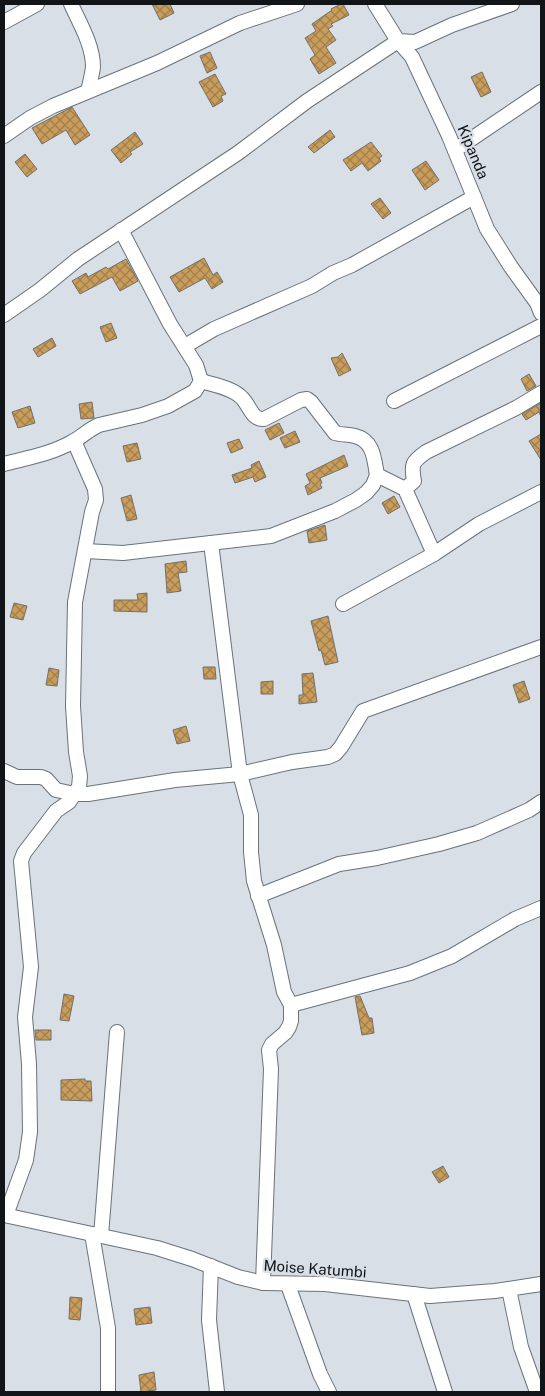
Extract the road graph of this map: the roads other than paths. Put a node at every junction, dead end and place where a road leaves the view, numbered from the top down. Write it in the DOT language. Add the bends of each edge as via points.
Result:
graph roads {
  1 [pos="37,4"];
  2 [pos="71,4"];
  3 [pos="297,4"];
  4 [pos="375,4"];
  5 [pos="512,4"];
  6 [pos="4,22"];
  7 [pos="398,41"];
  8 [pos="88,91"];
  9 [pos="541,92"];
  10 [pos="4,136"];
  11 [pos="455,150"];
  12 [pos="474,197"];
  13 [pos="121,230"];
  14 [pos="540,306"];
  15 [pos="4,314"];
  16 [pos="541,326"];
  17 [pos="185,346"];
  18 [pos="202,381"];
  19 [pos="541,393"];
  20 [pos="394,402"];
  21 [pos="74,441"];
  22 [pos="4,464"];
  23 [pos="377,476"];
  24 [pos="405,489"];
  25 [pos="541,492"];
  26 [pos="211,543"];
  27 [pos="85,550"];
  28 [pos="434,554"];
  29 [pos="343,604"];
  30 [pos="541,647"];
  31 [pos="4,771"];
  32 [pos="240,774"];
  33 [pos="75,794"];
  34 [pos="541,802"];
  35 [pos="258,896"];
  36 [pos="541,908"];
  37 [pos="291,1005"];
  38 [pos="116,1032"];
  39 [pos="5,1215"];
  40 [pos="97,1235"];
  41 [pos="211,1266"];
  42 [pos="263,1283"];
  43 [pos="541,1284"];
  44 [pos="288,1285"];
  45 [pos="510,1289"];
  46 [pos="414,1294"];
  47 [pos="108,1392"];
  48 [pos="217,1392"];
  49 [pos="329,1392"];
  50 [pos="445,1392"];
  51 [pos="537,1392"];
  1 -- 6 [label="street"];
  2 -- 8 [label="street" via="92,57 93,70"];
  3 -- 8 [label="street" via="240,24"];
  4 -- 7 [label="street, Kipanda"];
  5 -- 7 [label="street" via="415,42"];
  7 -- 11 [label="street, Kipanda" via="412,57"];
  7 -- 13 [label="street" via="307,101 231,158"];
  8 -- 10 [label="street" via="30,118"];
  9 -- 11 [label="street"];
  11 -- 12 [label="street, Kipanda"];
  12 -- 14 [label="street, Kipanda" via="488,229 511,267"];
  12 -- 17 [label="street" via="312,286 222,325"];
  13 -- 15 [label="street"];
  13 -- 17 [label="street" via="170,324"];
  16 -- 20 [label="street"];
  17 -- 18 [label="street"];
  18 -- 21 [label="street" via="195,391 168,406 99,425"];
  18 -- 23 [label="street" via="242,397 260,420 307,399 335,433 363,439 371,448"];
  19 -- 24 [label="street" via="426,452 414,462 414,481"];
  21 -- 22 [label="street" via="54,451"];
  21 -- 27 [label="street" via="96,489"];
  23 -- 24 [label="street"];
  23 -- 26 [label="street" via="366,493 335,511 271,536"];
  24 -- 28 [label="street"];
  25 -- 28 [label="street" via="479,524"];
  26 -- 27 [label="street" via="123,553"];
  26 -- 32 [label="street"];
  27 -- 33 [label="street" via="75,602 73,706 80,776"];
  28 -- 29 [label="street"];
  30 -- 32 [label="street" via="363,711 341,747 328,757"];
  31 -- 33 [label="street" via="16,778 41,777 56,790"];
  32 -- 33 [label="street"];
  32 -- 35 [label="street" via="251,815 251,852"];
  33 -- 39 [label="street, Moise Katumbi" via="50,818 21,861 31,967 25,1017 30,1132 26,1160"];
  34 -- 35 [label="street" via="477,833 339,864"];
  35 -- 37 [label="street" via="284,992"];
  36 -- 37 [label="street" via="515,919 452,956 410,973"];
  37 -- 42 [label="street" via="289,1026 269,1050"];
  38 -- 40 [label="street"];
  39 -- 40 [label="street, Moise Katumbi"];
  40 -- 41 [label="street, Moise Katumbi" via="157,1248"];
  40 -- 47 [label="street" via="108,1328"];
  41 -- 42 [label="street, Moise Katumbi"];
  41 -- 48 [label="street" via="208,1320"];
  42 -- 44 [label="street, Moise Katumbi"];
  43 -- 45 [label="street, Moise Katumbi"];
  44 -- 46 [label="street, Moise Katumbi" via="325,1284"];
  44 -- 49 [label="street"];
  45 -- 46 [label="street, Moise Katumbi" via="441,1296"];
  45 -- 51 [label="street" via="521,1346"];
  46 -- 50 [label="street"];
}
